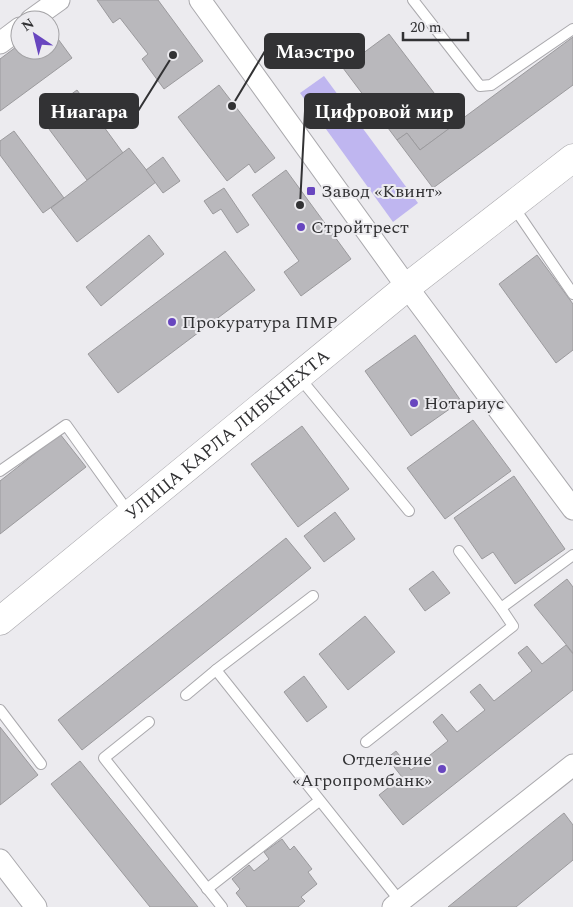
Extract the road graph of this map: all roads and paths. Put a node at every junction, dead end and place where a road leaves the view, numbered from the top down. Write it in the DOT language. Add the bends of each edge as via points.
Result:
graph roads {
  1 [pos="59,0"];
  2 [pos="200,0"];
  3 [pos="413,0"];
  4 [pos="46,10"];
  5 [pos="573,29"];
  6 [pos="573,158"];
  7 [pos="512,206"];
  8 [pos="407,287"];
  9 [pos="573,294"];
  10 [pos="298,377"];
  11 [pos="0,471"];
  12 [pos="573,509"];
  13 [pos="409,511"];
  14 [pos="130,515"];
  15 [pos="459,550"];
  16 [pos="573,555"];
  17 [pos="313,596"];
  18 [pos="500,608"];
  19 [pos="0,621"];
  20 [pos="216,670"];
  21 [pos="186,695"];
  22 [pos="0,710"];
  23 [pos="149,722"];
  24 [pos="366,742"];
  25 [pos="41,764"];
  26 [pos="572,768"];
  27 [pos="319,802"];
  28 [pos="0,860"];
  29 [pos="207,889"];
  30 [pos="397,904"];
  31 [pos="36,907"];
  32 [pos="222,907"];
  1 -- 4 [label="street"];
  2 -- 8 [label="street"];
  3 -- 5 [label="lane" via="480,86 491,85"];
  6 -- 7 [label="main road, УЛИЦА КАРЛА ЛИБКНЕХТА"];
  7 -- 8 [label="main road, УЛИЦА КАРЛА ЛИБКНЕХТА"];
  7 -- 9 [label="lane"];
  8 -- 10 [label="main road, УЛИЦА КАРЛА ЛИБКНЕХТА"];
  8 -- 12 [label="street"];
  10 -- 13 [label="lane"];
  10 -- 14 [label="main road, УЛИЦА КАРЛА ЛИБКНЕХТА"];
  11 -- 14 [label="lane" via="66,425"];
  14 -- 19 [label="main road, УЛИЦА КАРЛА ЛИБКНЕХТА"];
  15 -- 18 [label="lane"];
  16 -- 18 [label="lane"];
  17 -- 20 [label="lane"];
  18 -- 24 [label="lane" via="513,626"];
  20 -- 21 [label="lane"];
  20 -- 27 [label="lane"];
  22 -- 25 [label="lane"];
  23 -- 29 [label="lane" via="104,758"];
  26 -- 30 [label="street"];
  27 -- 29 [label="lane"];
  27 -- 30 [label="lane"];
  28 -- 31 [label="street"];
  29 -- 32 [label="lane"];
}
